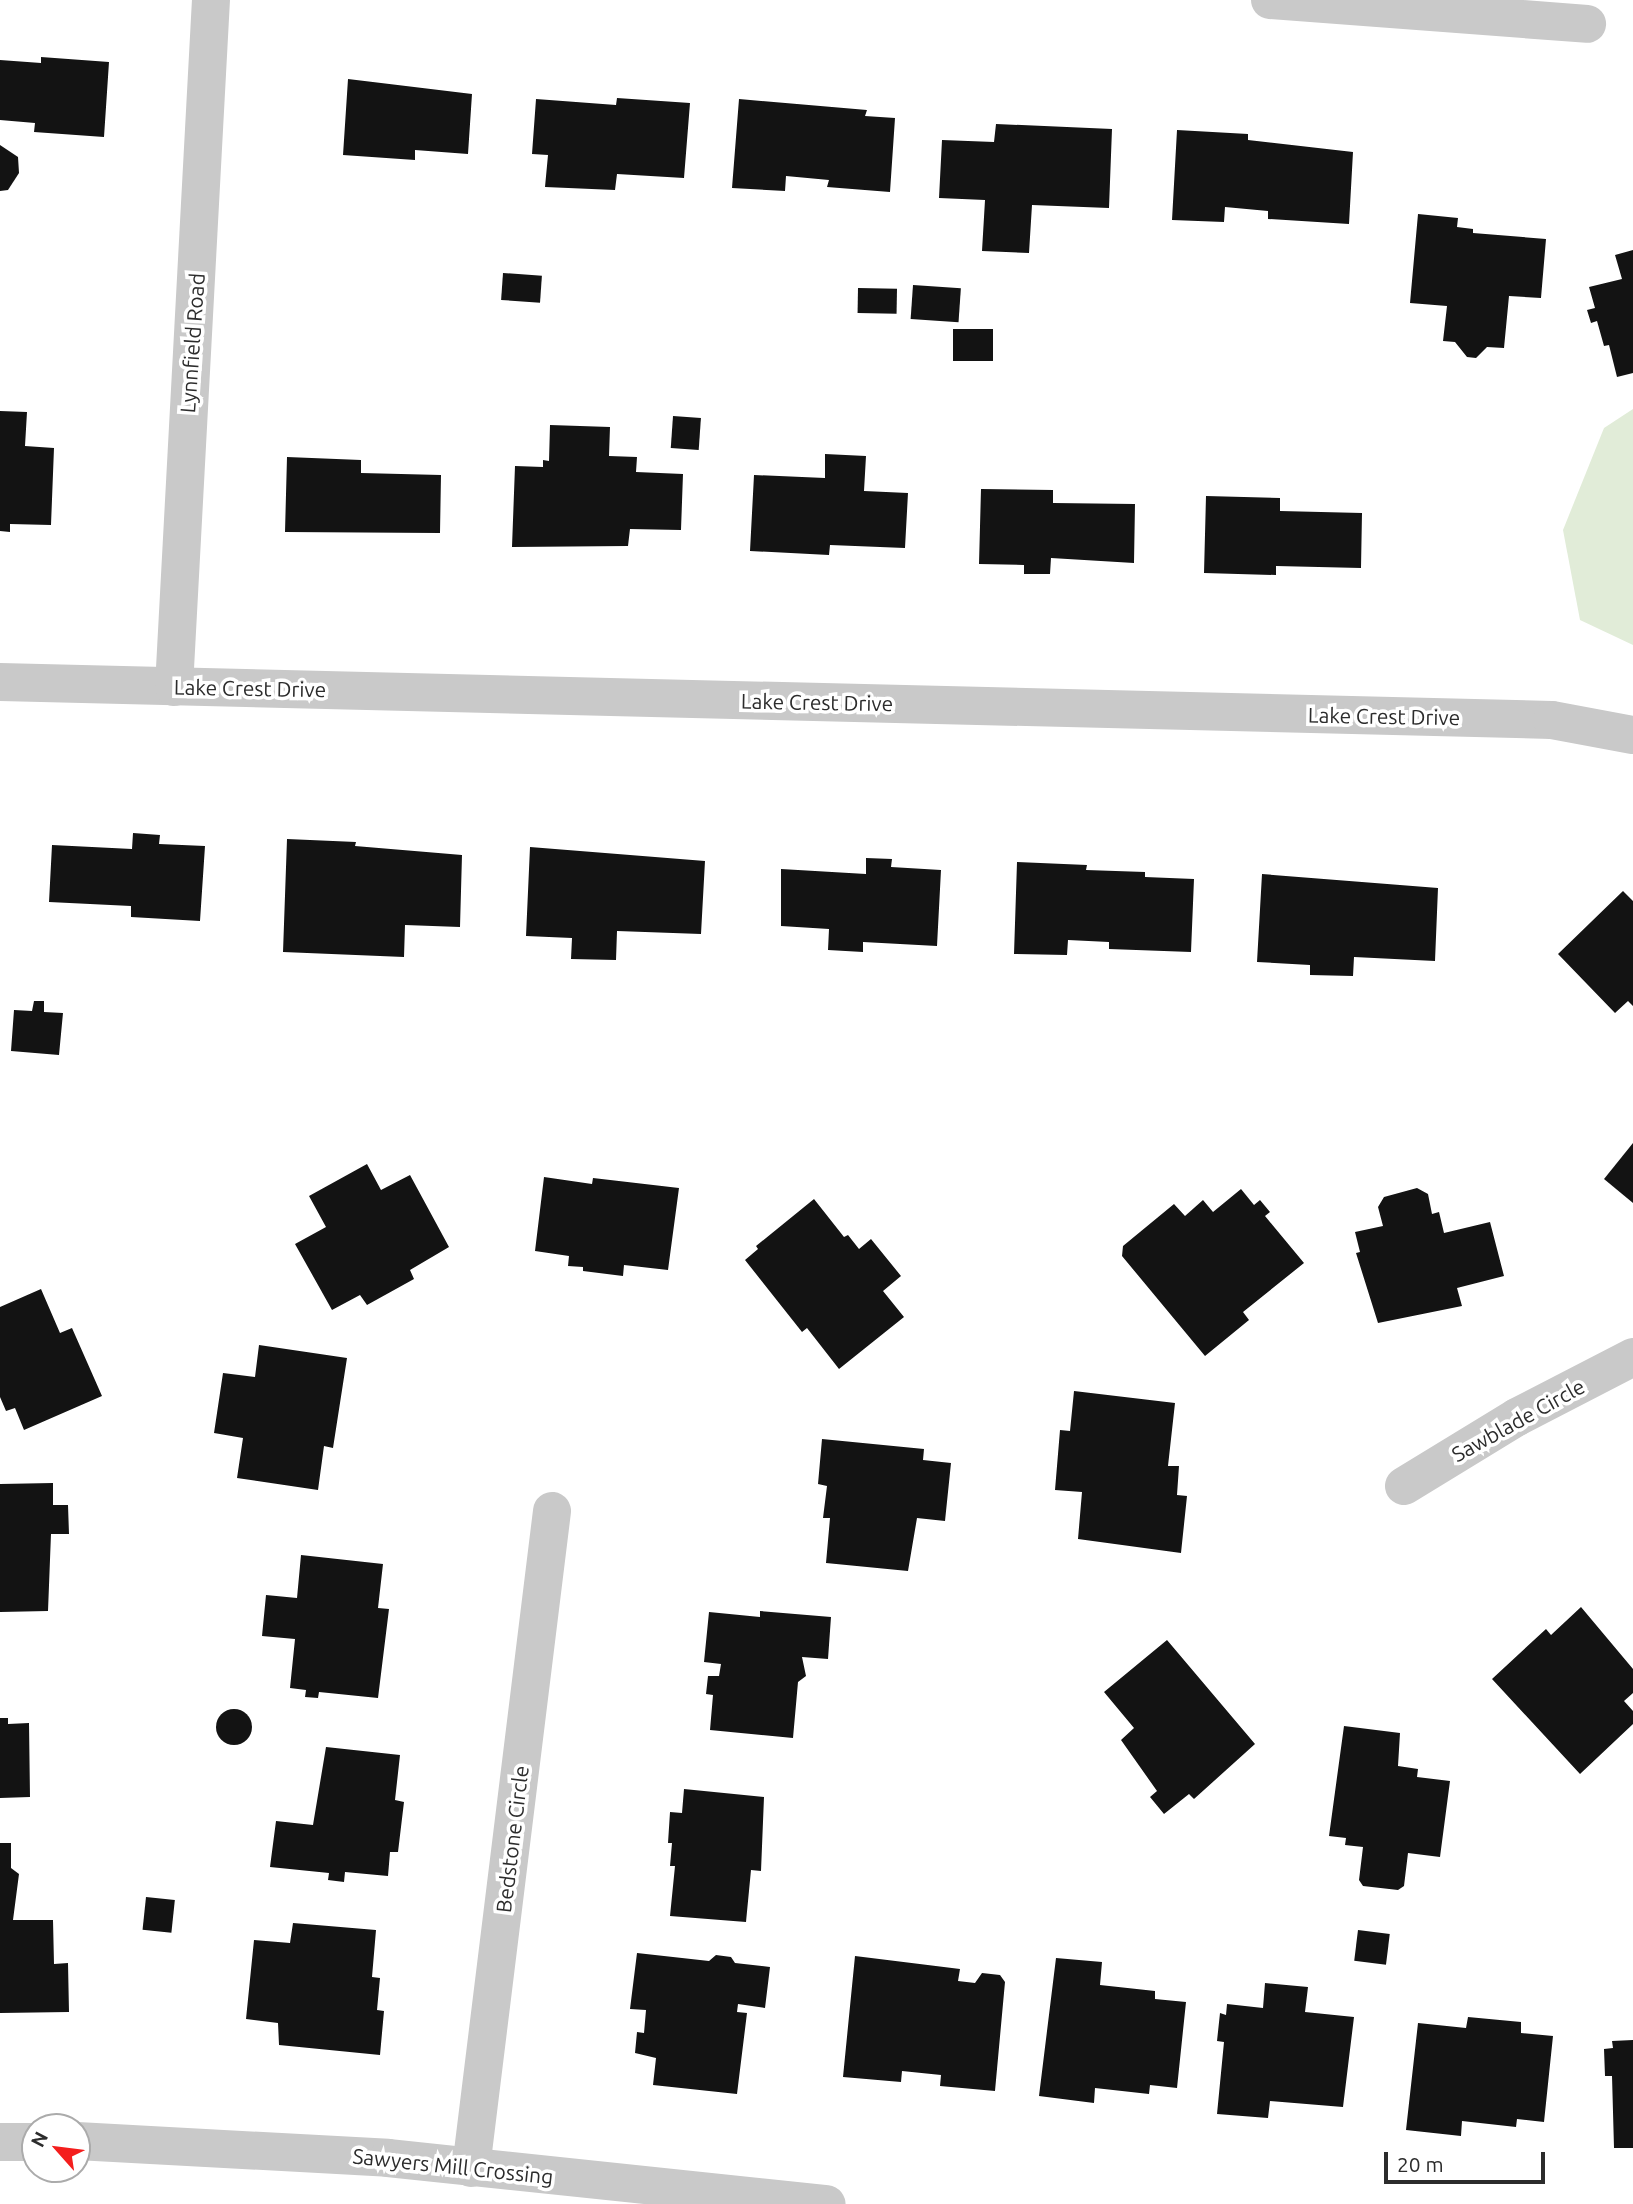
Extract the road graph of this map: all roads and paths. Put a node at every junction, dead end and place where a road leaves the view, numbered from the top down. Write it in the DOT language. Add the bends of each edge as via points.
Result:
graph roads {
  1 [pos="211,0"];
  2 [pos="1270,0"];
  3 [pos="1587,24"];
  4 [pos="0,681"];
  5 [pos="174,687"];
  6 [pos="1633,735"];
  7 [pos="1633,1357"];
  8 [pos="1404,1486"];
  9 [pos="552,1511"];
  10 [pos="0,2142"];
  11 [pos="21,2142"];
  12 [pos="91,2142"];
  13 [pos="471,2168"];
  14 [pos="828,2204"];
  1 -- 5 [label="street, Lynnfield Road"];
  2 -- 3 [label="street"];
  4 -- 5 [label="street, Lake Crest Drive"];
  5 -- 6 [label="street, Lake Crest Drive" via="1552,720"];
  7 -- 8 [label="street, Sawblade Circle" via="1517,1417"];
  9 -- 13 [label="street, Bedstone Circle"];
  10 -- 11 [label="street"];
  12 -- 13 [label="street, Sawyers Mill Crossing" via="388,2158"];
  13 -- 14 [label="street, Sawyers Mill Crossing"];
}
